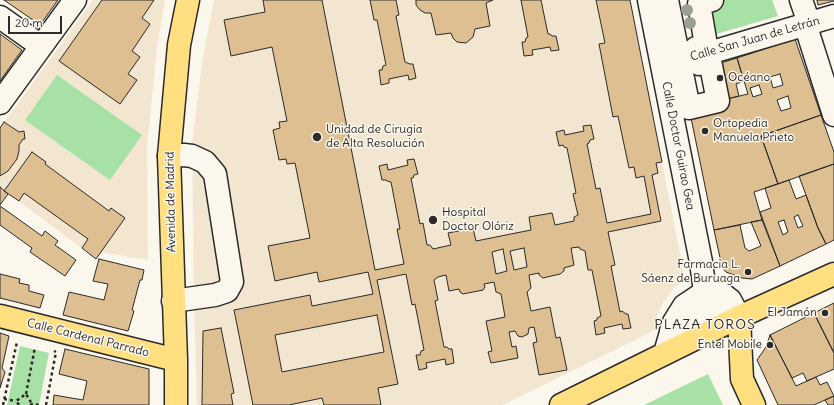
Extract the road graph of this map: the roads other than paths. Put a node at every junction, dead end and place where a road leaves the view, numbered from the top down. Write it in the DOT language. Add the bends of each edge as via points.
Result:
graph roads {
  1 [pos="75,0"];
  2 [pos="188,0"];
  3 [pos="649,0"];
  4 [pos="667,0"];
  5 [pos="712,0"];
  6 [pos="801,0"];
  7 [pos="834,16"];
  8 [pos="0,17"];
  9 [pos="809,24"];
  10 [pos="41,46"];
  11 [pos="682,61"];
  12 [pos="834,84"];
  13 [pos="0,103"];
  14 [pos="834,115"];
  15 [pos="169,156"];
  16 [pos="834,274"];
  17 [pos="705,292"];
  18 [pos="174,301"];
  19 [pos="734,309"];
  20 [pos="0,316"];
  21 [pos="671,330"];
  22 [pos="665,353"];
  23 [pos="176,360"];
  24 [pos="176,405"];
  25 [pos="561,405"];
  26 [pos="754,405"];
  1 -- 10 [label="street"];
  2 -- 15 [label="main road, Avenida de Madrid" via="179,45"];
  3 -- 17 [label="street, Calle Doctor Guirao Gea"];
  4 -- 11 [label="street"];
  5 -- 11 [label="street" via="699,4 706,45 696,48"];
  6 -- 9 [label="street"];
  7 -- 9 [label="street, Calle San Juan de Letrán"];
  8 -- 10 [label="street"];
  9 -- 11 [label="street, Calle San Juan de Letrán"];
  9 -- 12 [label="street" via="817,30"];
  9 -- 14 [label="street" via="808,33"];
  10 -- 13 [label="street"];
  15 -- 18 [label="main road, Avenida de Madrid"];
  15 -- 18 [label="street" via="192,156 205,162 215,174 232,282 227,291 216,295"];
  16 -- 19 [label="main road"];
  17 -- 19 [label="street" via="720,292"];
  17 -- 21 [label="street" via="684,306"];
  18 -- 23 [label="main road, Avenida de Madrid"];
  19 -- 21 [label="street"];
  19 -- 22 [label="main road"];
  19 -- 26 [label="main road" via="742,379"];
  20 -- 23 [label="main road, Calle Cardenal Parrado"];
  21 -- 22 [label="street"];
  22 -- 25 [label="main road"];
  23 -- 24 [label="main road, Avenida de Madrid"];
}
